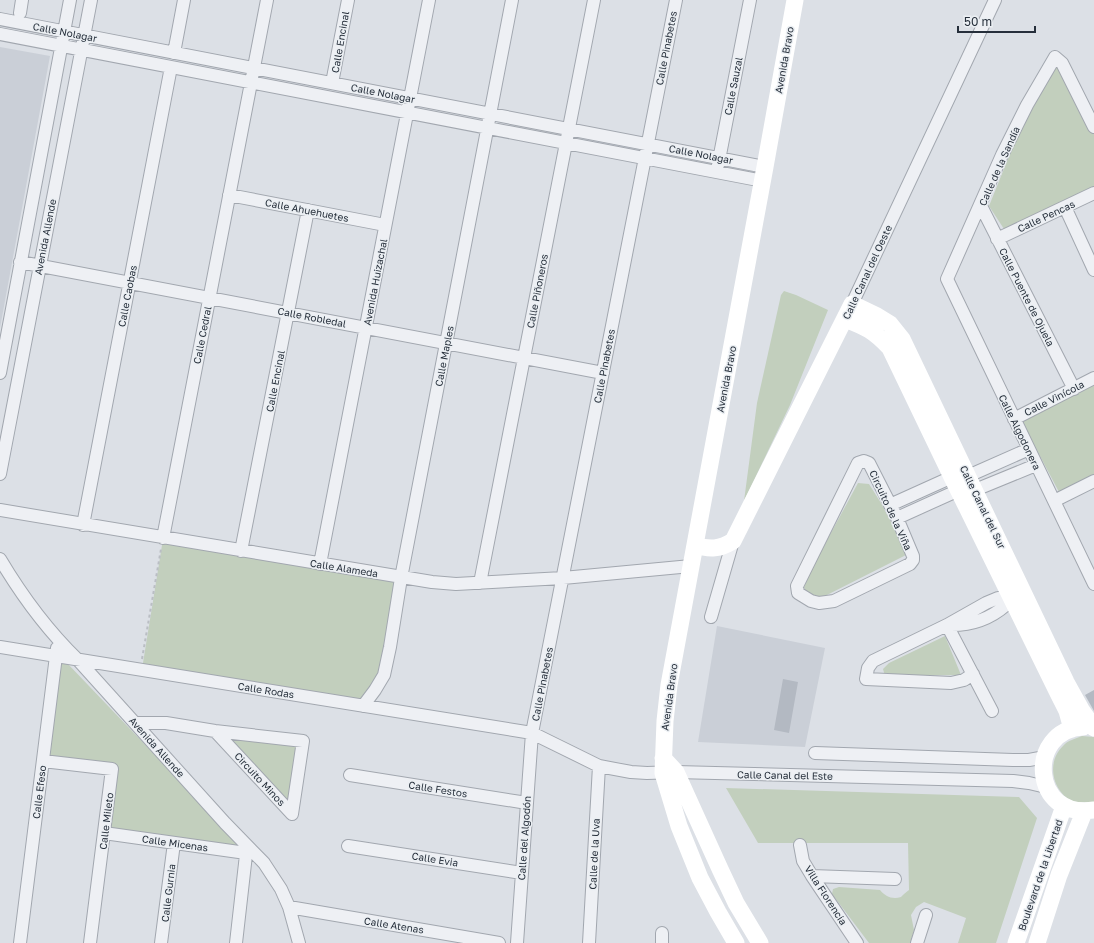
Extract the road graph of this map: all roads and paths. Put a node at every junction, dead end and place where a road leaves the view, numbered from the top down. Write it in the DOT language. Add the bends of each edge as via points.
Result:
graph roads {
  1 [pos="22,0"];
  2 [pos="70,0"];
  3 [pos="90,0"];
  4 [pos="184,0"];
  5 [pos="267,0"];
  6 [pos="348,0"];
  7 [pos="429,0"];
  8 [pos="512,0"];
  9 [pos="594,0"];
  10 [pos="676,0"];
  11 [pos="750,0"];
  12 [pos="794,0"];
  13 [pos="995,0"];
  14 [pos="20,13"];
  15 [pos="0,19"];
  16 [pos="64,31"];
  17 [pos="0,34"];
  18 [pos="84,35"];
  19 [pos="61,45"];
  20 [pos="81,49"];
  21 [pos="174,52"];
  22 [pos="172,67"];
  23 [pos="254,68"];
  24 [pos="251,82"];
  25 [pos="332,83"];
  26 [pos="410,98"];
  27 [pos="407,112"];
  28 [pos="490,114"];
  29 [pos="1094,127"];
  30 [pos="488,128"];
  31 [pos="569,129"];
  32 [pos="566,143"];
  33 [pos="648,144"];
  34 [pos="645,158"];
  35 [pos="719,158"];
  36 [pos="717,172"];
  37 [pos="764,174"];
  38 [pos="1094,193"];
  39 [pos="229,195"];
  40 [pos="980,206"];
  41 [pos="1065,206"];
  42 [pos="308,210"];
  43 [pos="386,225"];
  44 [pos="997,239"];
  45 [pos="20,262"];
  46 [pos="40,265"];
  47 [pos="1094,270"];
  48 [pos="947,279"];
  49 [pos="130,282"];
  50 [pos="209,298"];
  51 [pos="849,311"];
  52 [pos="288,313"];
  53 [pos="366,327"];
  54 [pos="446,343"];
  55 [pos="524,358"];
  56 [pos="0,373"];
  57 [pos="603,373"];
  58 [pos="1094,378"];
  59 [pos="1074,389"];
  60 [pos="1014,418"];
  61 [pos="1029,449"];
  62 [pos="1036,465"];
  63 [pos="0,474"];
  64 [pos="1094,481"];
  65 [pos="963,483"];
  66 [pos="1054,501"];
  67 [pos="890,505"];
  68 [pos="0,510"];
  69 [pos="897,518"];
  70 [pos="83,525"];
  71 [pos="163,538"];
  72 [pos="733,542"];
  73 [pos="695,545"];
  74 [pos="241,551"];
  75 [pos="0,559"];
  76 [pos="320,564"];
  77 [pos="691,566"];
  78 [pos="401,578"];
  79 [pos="563,578"];
  80 [pos="480,582"];
  81 [pos="1094,584"];
  82 [pos="1017,594"];
  83 [pos="711,617"];
  84 [pos="947,625"];
  85 [pos="58,640"];
  86 [pos="0,647"];
  87 [pos="56,656"];
  88 [pos="78,660"];
  89 [pos="141,670"];
  90 [pos="973,674"];
  91 [pos="363,706"];
  92 [pos="992,711"];
  93 [pos="135,723"];
  94 [pos="1094,728"];
  95 [pos="1072,729"];
  96 [pos="215,731"];
  97 [pos="532,733"];
  98 [pos="815,753"];
  99 [pos="1044,757"];
  100 [pos="43,761"];
  101 [pos="599,766"];
  102 [pos="667,768"];
  103 [pos="350,775"];
  104 [pos="1046,787"];
  105 [pos="527,803"];
  106 [pos="1064,806"];
  107 [pos="1089,811"];
  108 [pos="104,833"];
  109 [pos="174,843"];
  110 [pos="348,846"];
  111 [pos="800,846"];
  112 [pos="247,849"];
  113 [pos="522,873"];
  114 [pos="812,876"];
  115 [pos="895,879"];
  116 [pos="736,903"];
  117 [pos="289,907"];
  118 [pos="718,912"];
  119 [pos="926,914"];
  120 [pos="445,938"];
  121 [pos="20,943"];
  122 [pos="90,943"];
  123 [pos="162,943"];
  124 [pos="236,943"];
  125 [pos="299,943"];
  126 [pos="499,943"];
  127 [pos="517,943"];
  128 [pos="589,943"];
  129 [pos="736,943"];
  130 [pos="760,943"];
  131 [pos="857,943"];
  132 [pos="917,943"];
  133 [pos="1016,943"];
  134 [pos="1037,943"];
  1 -- 14 [label="street"];
  2 -- 16 [label="street, Avenida Allende"];
  3 -- 18 [label="street, Avenida Allende"];
  4 -- 21 [label="street"];
  5 -- 23 [label="street, Calle Cedral"];
  6 -- 25 [label="street, Calle Encinal"];
  7 -- 26 [label="street, Avenida Huizachal"];
  8 -- 28 [label="street, Calle Maples"];
  9 -- 31 [label="street, Calle Piñoneros"];
  10 -- 33 [label="street, Calle Pinabetes"];
  11 -- 35 [label="street, Calle Sauzal"];
  12 -- 37 [label="main road, Avenida Bravo"];
  13 -- 51 [label="street, Calle Canal del Oeste"];
  15 -- 16 [label="street, Calle Nolagar"];
  16 -- 18 [label="street, Calle Nolagar"];
  16 -- 19 [label="street, Avenida Allende"];
  17 -- 19 [label="street, Calle Nolagar"];
  18 -- 20 [label="street, Avenida Allende"];
  18 -- 21 [label="street, Calle Nolagar"];
  19 -- 20 [label="street, Calle Nolagar"];
  19 -- 45 [label="street, Avenida Allende"];
  20 -- 22 [label="street, Calle Nolagar"];
  20 -- 46 [label="street, Avenida Allende"];
  21 -- 23 [label="street, Calle Nolagar"];
  22 -- 24 [label="street, Calle Nolagar"];
  22 -- 49 [label="street, Calle Caobas"];
  23 -- 24 [label="street, Calle Cedral"];
  23 -- 25 [label="street, Calle Nolagar"];
  24 -- 27 [label="street, Calle Nolagar"];
  24 -- 39 [label="street, Calle Cedral"];
  25 -- 26 [label="street, Calle Nolagar"];
  26 -- 27 [label="street, Avenida Huizachal"];
  26 -- 28 [label="street, Calle Nolagar"];
  27 -- 30 [label="street, Calle Nolagar"];
  27 -- 43 [label="street, Avenida Huizachal"];
  28 -- 30 [label="street, Calle Maples"];
  28 -- 31 [label="street, Calle Nolagar"];
  29 -- 40 [label="street, Calle de la Sandía" via="1062,63 1055,57 1027,105"];
  30 -- 32 [label="street, Calle Nolagar"];
  30 -- 54 [label="street, Calle Maples"];
  31 -- 32 [label="street, Calle Piñoneros"];
  31 -- 33 [label="street, Calle Nolagar"];
  32 -- 34 [label="street, Calle Nolagar"];
  32 -- 55 [label="street, Calle Piñoneros"];
  33 -- 34 [label="street, Calle Pinabetes"];
  33 -- 35 [label="street, Calle Nolagar"];
  34 -- 36 [label="street, Calle Nolagar"];
  34 -- 57 [label="street, Calle Pinabetes"];
  35 -- 36 [label="street, Calle Sauzal"];
  35 -- 37 [label="street, Calle Nolagar"];
  36 -- 37 [label="street, Calle Nolagar"];
  37 -- 73 [label="main road, Avenida Bravo"];
  38 -- 41 [label="street, Calle Pencas"];
  39 -- 42 [label="street, Calle Ahuehuetes"];
  39 -- 50 [label="street, Calle Cedral"];
  40 -- 44 [label="street, Calle Puente de Ojuela"];
  40 -- 48 [label="street, Calle de la Sandía"];
  41 -- 44 [label="street, Calle Pencas"];
  41 -- 47 [label="street"];
  42 -- 43 [label="street, Calle Ahuehuetes"];
  42 -- 52 [label="street, Calle Encinal"];
  43 -- 53 [label="street, Avenida Huizachal"];
  44 -- 59 [label="street, Calle Puente de Ojuela"];
  45 -- 46 [label="street, Calle Robledal"];
  45 -- 56 [label="street, Avenida Allende"];
  46 -- 49 [label="street, Calle Robledal"];
  46 -- 63 [label="street, Avenida Allende"];
  48 -- 60 [label="street, Calle Algodonera"];
  49 -- 50 [label="street, Calle Robledal"];
  49 -- 70 [label="street, Calle Caobas"];
  50 -- 52 [label="street, Calle Robledal"];
  50 -- 71 [label="street, Calle Cedral"];
  51 -- 65 [label="main road, Calle Canal del Sur" via="877,316 890,324 902,339"];
  51 -- 72 [label="main road, Calle Canal del Oeste"];
  52 -- 53 [label="street, Calle Robledal"];
  52 -- 74 [label="street, Calle Encinal"];
  53 -- 54 [label="street, Calle Robledal"];
  53 -- 76 [label="street, Avenida Huizachal"];
  54 -- 55 [label="street, Calle Robledal"];
  54 -- 78 [label="street, Calle Maples"];
  55 -- 57 [label="street, Calle Robledal"];
  55 -- 80 [label="street, Calle Piñoneros"];
  57 -- 79 [label="street, Calle Pinabetes"];
  58 -- 59 [label="street, Calle Vinícola"];
  59 -- 60 [label="street, Calle Vinícola"];
  60 -- 61 [label="street, Calle Algodonera"];
  61 -- 62 [label="street, Calle Algodonera"];
  61 -- 65 [label="street"];
  62 -- 65 [label="street"];
  62 -- 66 [label="street, Calle Algodonera"];
  64 -- 66 [label="street"];
  65 -- 67 [label="street"];
  65 -- 69 [label="street"];
  65 -- 82 [label="main road, Calle Canal del Sur"];
  66 -- 81 [label="street, Calle Algodonera"];
  67 -- 69 [label="street, Circuito de la Viña"];
  67 -- 69 [label="street, Circuito de la Viña" via="869,463 858,463 797,586 798,593 819,603 834,601 910,564 913,556"];
  68 -- 70 [label="street, Calle Alameda"];
  70 -- 71 [label="street, Calle Alameda"];
  71 -- 74 [label="street, Calle Alameda"];
  71 -- 89 [label="path"];
  72 -- 73 [label="main road" via="713,549"];
  72 -- 83 [label="street, Calle Canal del Oeste"];
  73 -- 77 [label="main road, Avenida Bravo"];
  74 -- 76 [label="street, Calle Alameda"];
  75 -- 85 [label="street, Avenida Allende" via="17,588"];
  76 -- 78 [label="street, Calle Alameda"];
  77 -- 79 [label="street, Calle Alameda"];
  77 -- 102 [label="main road, Avenida Bravo" via="669,685 665,721"];
  78 -- 80 [label="street, Calle Alameda" via="456,584"];
  78 -- 91 [label="street, Calle Maples" via="384,675"];
  79 -- 80 [label="street, Calle Alameda"];
  79 -- 97 [label="street, Calle Pinabetes"];
  82 -- 84 [label="street" via="986,603"];
  82 -- 94 [label="main road, Calle Canal del Sur"];
  82 -- 95 [label="main road, Calle Canal del Sur"];
  84 -- 90 [label="street"];
  84 -- 90 [label="street" via="873,661 868,668 866,679 951,683 964,680"];
  85 -- 87 [label="street, Calle Efeso"];
  85 -- 88 [label="street, Avenida Allende"];
  86 -- 87 [label="street, Calle Rodas"];
  87 -- 88 [label="street, Calle Rodas"];
  87 -- 100 [label="street, Calle Efeso"];
  88 -- 89 [label="street, Calle Rodas"];
  88 -- 93 [label="street, Avenida Allende"];
  89 -- 91 [label="street, Calle Rodas"];
  90 -- 92 [label="street"];
  91 -- 97 [label="street, Calle Rodas"];
  93 -- 96 [label="street, Circuito Minos" via="166,723"];
  93 -- 112 [label="street, Avenida Allende"];
  94 -- 95 [label="main road"];
  95 -- 99 [label="main road" via="1055,740"];
  96 -- 96 [label="street, Circuito Minos" via="303,741 292,814 226,742"];
  97 -- 101 [label="street, Calle Canal del Este"];
  97 -- 105 [label="street, Calle del Algodón"];
  98 -- 99 [label="street" via="1013,760"];
  99 -- 104 [label="main road" via="1043,777"];
  100 -- 108 [label="street, Calle Mileto" via="112,769"];
  100 -- 121 [label="street, Calle Efeso"];
  101 -- 102 [label="street, Calle Canal del Este" via="631,772"];
  101 -- 128 [label="street, Calle de la Uva"];
  102 -- 104 [label="street, Calle Canal del Este" via="1013,781"];
  102 -- 116 [label="main road, Avenida Bravo"];
  102 -- 118 [label="main road, Avenida Bravo" via="679,826 700,878"];
  103 -- 105 [label="street, Calle Festos"];
  104 -- 106 [label="main road"];
  105 -- 113 [label="street, Calle del Algodón"];
  106 -- 107 [label="main road"];
  106 -- 133 [label="main road, Boulevard de la Libertad"];
  107 -- 134 [label="main road, Boulevard de la Libertad" via="1059,874"];
  108 -- 109 [label="street, Calle Micenas"];
  108 -- 122 [label="street, Calle Mileto"];
  109 -- 112 [label="street, Calle Micenas"];
  109 -- 123 [label="street, Calle Gurnia"];
  110 -- 113 [label="street, Calle Evia"];
  111 -- 114 [label="street, Villa Florencia" via="803,861"];
  112 -- 117 [label="street, Avenida Allende" via="264,863 281,888"];
  112 -- 124 [label="street"];
  113 -- 127 [label="street, Calle del Algodón"];
  114 -- 115 [label="street"];
  114 -- 131 [label="street, Villa Florencia"];
  116 -- 118 [label="main road"];
  116 -- 130 [label="main road, Avenida Bravo"];
  117 -- 120 [label="street, Calle Atenas"];
  117 -- 125 [label="street, Avenida Allende"];
  118 -- 129 [label="main road, Avenida Bravo"];
  119 -- 132 [label="street"];
  120 -- 126 [label="street, Calle Atenas"];
}
